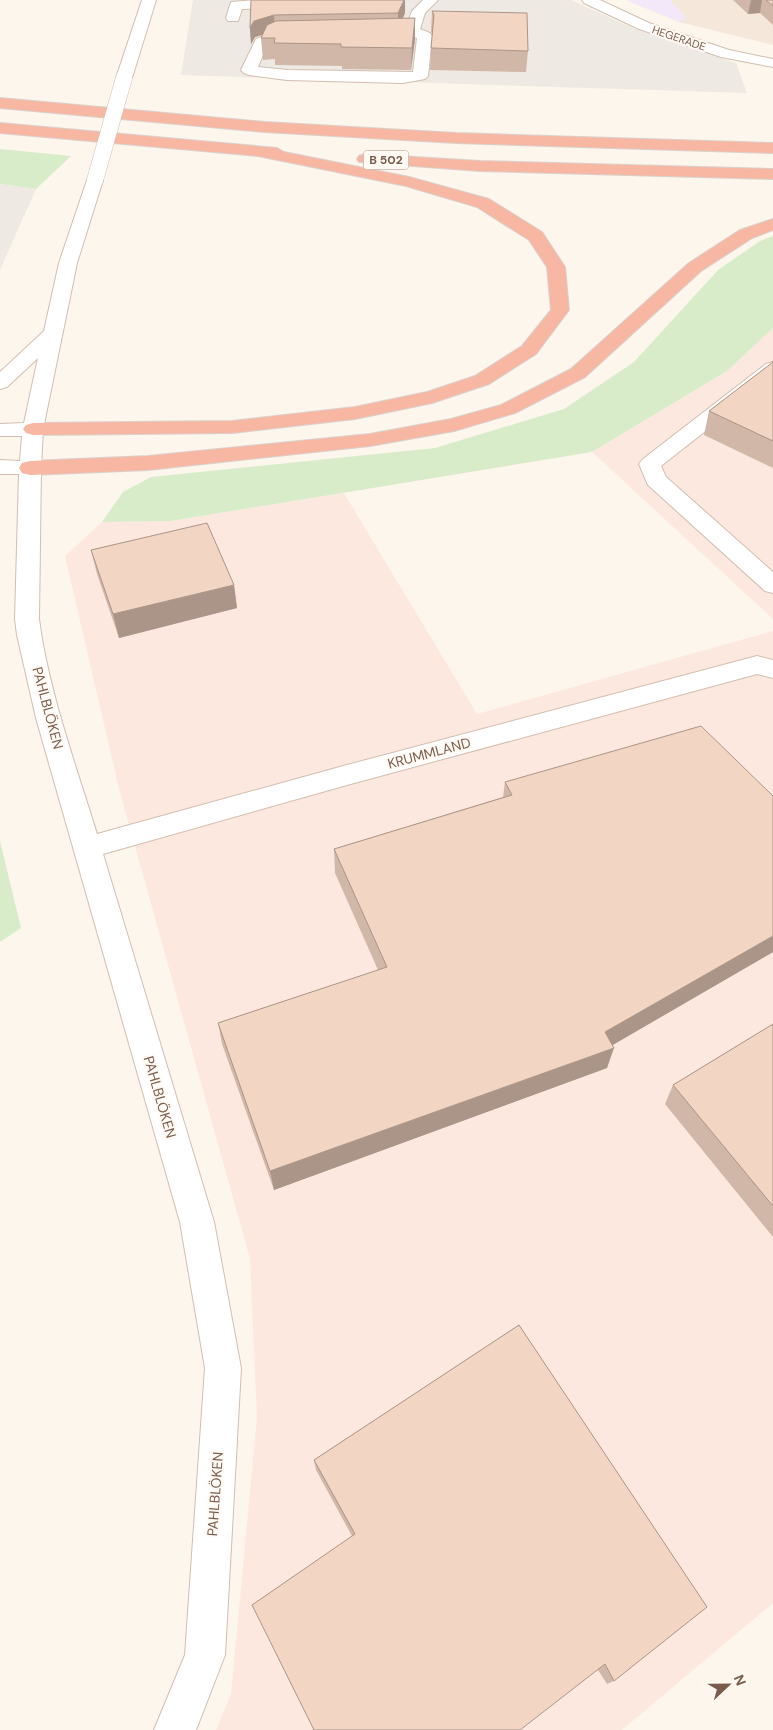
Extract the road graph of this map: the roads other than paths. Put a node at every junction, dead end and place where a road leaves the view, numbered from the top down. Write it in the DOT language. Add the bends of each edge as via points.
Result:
graph roads {
  1 [pos="149,0"];
  2 [pos="432,0"];
  3 [pos="589,0"];
  4 [pos="304,2"];
  5 [pos="405,6"];
  6 [pos="419,11"];
  7 [pos="232,18"];
  8 [pos="412,31"];
  9 [pos="371,36"];
  10 [pos="314,37"];
  11 [pos="773,63"];
  12 [pos="0,103"];
  13 [pos="0,128"];
  14 [pos="773,148"];
  15 [pos="260,152"];
  16 [pos="773,174"];
  17 [pos="773,224"];
  18 [pos="52,334"];
  19 [pos="773,368"];
  20 [pos="0,383"];
  21 [pos="33,429"];
  22 [pos="0,430"];
  23 [pos="0,467"];
  24 [pos="30,468"];
  25 [pos="773,585"];
  26 [pos="768,660"];
  27 [pos="87,848"];
  28 [pos="175,1730"];
  1 -- 18 [label="street, PAHLBLÖKEN, bridge" via="68,263"];
  2 -- 6 [label="street"];
  3 -- 11 [label="street, HEGERADE" via="644,26 708,48"];
  4 -- 7 [label="street" via="236,5"];
  5 -- 6 [label="street"];
  6 -- 8 [label="street"];
  8 -- 9 [label="street" via="400,35"];
  8 -- 10 [label="street" via="425,36 420,76 287,75 249,70 261,42 276,37"];
  12 -- 14 [label="highway, B 502" via="265,127 447,138"];
  13 -- 15 [label="highway, B 502"];
  15 -- 16 [label="highway, B 502" via="480,166"];
  15 -- 21 [label="highway" via="409,182 483,203 536,236 556,267 560,310 528,350 482,380 432,397 355,413 232,427"];
  17 -- 24 [label="highway" via="746,234 695,267 578,373 508,409 454,424 370,440 148,463"];
  18 -- 20 [label="street"];
  18 -- 21 [label="street, PAHLBLÖKEN"];
  19 -- 25 [label="street" via="650,464 656,480"];
  21 -- 22 [label="street"];
  21 -- 24 [label="street, PAHLBLÖKEN"];
  23 -- 24 [label="street"];
  24 -- 27 [label="street, PAHLBLÖKEN" via="29,635 49,718"];
  26 -- 27 [label="street, KRUMMLAND"];
  27 -- 28 [label="street, PAHLBLÖKEN" via="197,1222 223,1368 204,1655"];
}
